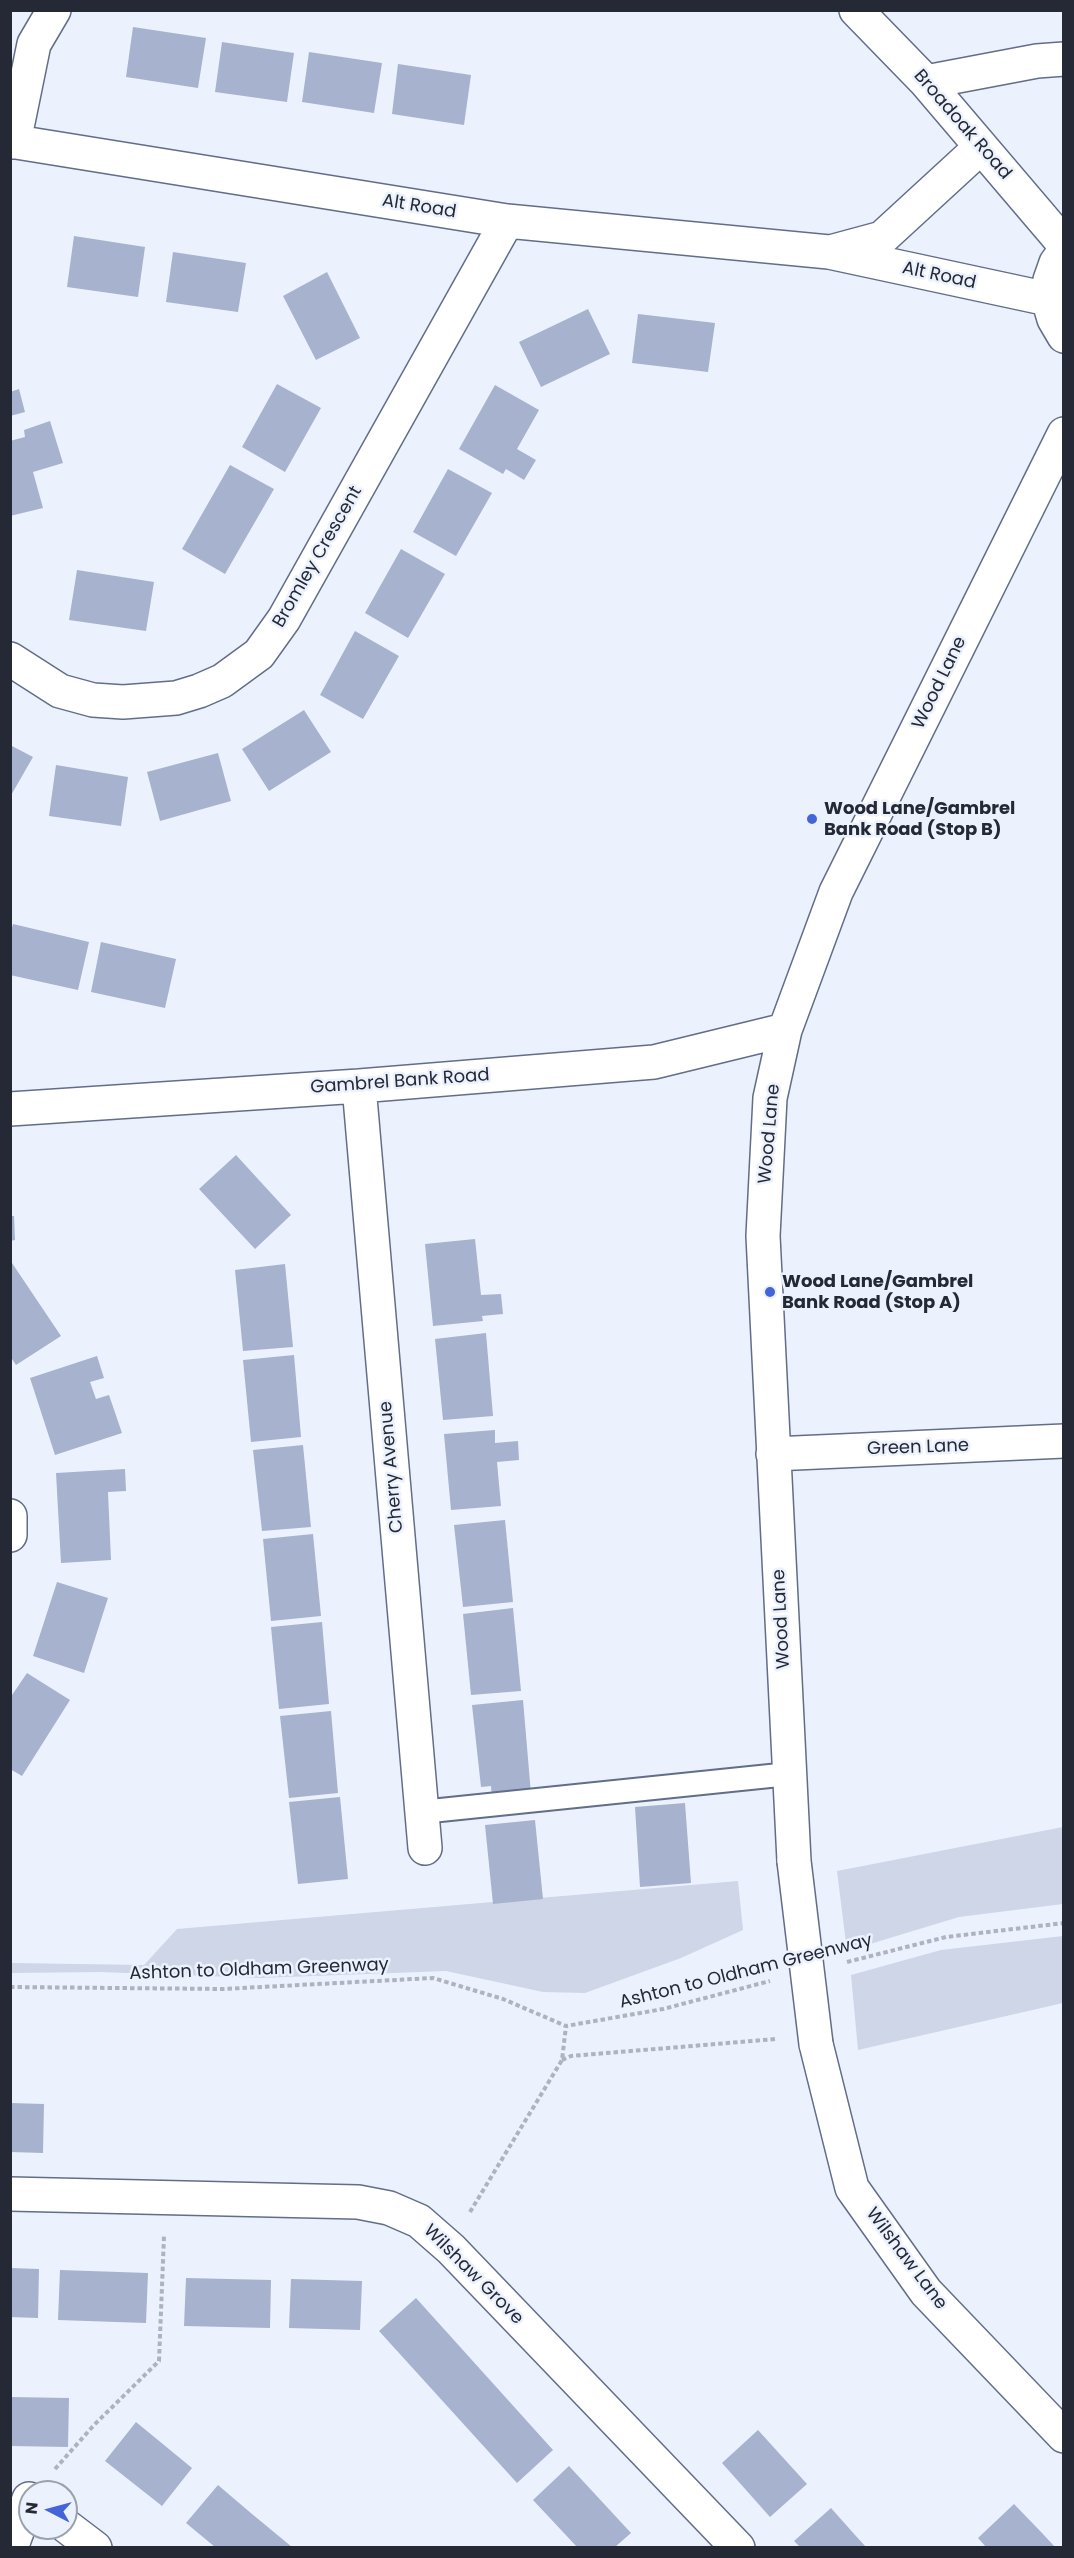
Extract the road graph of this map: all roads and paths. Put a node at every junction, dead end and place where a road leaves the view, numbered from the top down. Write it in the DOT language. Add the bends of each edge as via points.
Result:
graph roads {
  1 [pos="54,10"];
  2 [pos="856,10"];
  3 [pos="1064,59"];
  4 [pos="926,82"];
  5 [pos="12,141"];
  6 [pos="981,147"];
  7 [pos="507,221"];
  8 [pos="1064,244"];
  9 [pos="829,252"];
  10 [pos="1064,252"];
  11 [pos="1048,299"];
  12 [pos="1064,336"];
  13 [pos="1064,434"];
  14 [pos="10,659"];
  15 [pos="785,1030"];
  16 [pos="359,1086"];
  17 [pos="10,1108"];
  18 [pos="1064,1441"];
  19 [pos="773,1454"];
  20 [pos="10,1516"];
  21 [pos="10,1535"];
  22 [pos="789,1774"];
  23 [pos="421,1812"];
  24 [pos="425,1848"];
  25 [pos="794,1861"];
  26 [pos="1064,1923"];
  27 [pos="846,1962"];
  28 [pos="779,1979"];
  29 [pos="10,1987"];
  30 [pos="566,2026"];
  31 [pos="815,2040"];
  32 [pos="562,2060"];
  33 [pos="10,2194"];
  34 [pos="166,2197"];
  35 [pos="450,2249"];
  36 [pos="1064,2436"];
  37 [pos="42,2480"];
  38 [pos="18,2527"];
  39 [pos="78,2535"];
  40 [pos="11,2547"];
  41 [pos="94,2547"];
  42 [pos="738,2547"];
  1 -- 5 [label="street" via="34,44"];
  2 -- 4 [label="street, Broadoak Road"];
  3 -- 4 [label="street"];
  4 -- 6 [label="street, Broadoak Road"];
  5 -- 7 [label="street, Alt Road"];
  6 -- 8 [label="street, Broadoak Road"];
  6 -- 9 [label="street, Alt Road" via="882,238"];
  7 -- 9 [label="street, Alt Road"];
  7 -- 14 [label="street, Bromley Crescent" via="284,619 259,654 222,681 199,691 176,698 123,702 60,691"];
  9 -- 11 [label="street, Alt Road"];
  10 -- 11 [label="street" via="1050,280"];
  11 -- 12 [label="street"];
  13 -- 15 [label="street, Wood Lane" via="836,892"];
  15 -- 16 [label="street, Gambrel Bank Road" via="654,1062"];
  15 -- 19 [label="street, Wood Lane" via="770,1098 763,1236"];
  16 -- 17 [label="street, Gambrel Bank Road"];
  16 -- 23 [label="street, Cherry Avenue"];
  18 -- 19 [label="street, Green Lane"];
  19 -- 22 [label="street, Wood Lane"];
  20 -- 21 [label="street"];
  22 -- 23 [label="lane"];
  22 -- 25 [label="street, Wood Lane"];
  23 -- 24 [label="street, Cherry Avenue"];
  25 -- 31 [label="street, Wilshaw Lane, bridge"];
  26 -- 27 [label="path, Ashton to Oldham Greenway" via="946,1937"];
  28 -- 30 [label="path, Ashton to Oldham Greenway" via="663,2009"];
  29 -- 30 [label="path, Ashton to Oldham Greenway" via="224,1989 433,1978 503,1999"];
  30 -- 32 [label="path"];
  31 -- 32 [label="path" via="571,2056"];
  31 -- 36 [label="street, Wilshaw Lane" via="852,2188 926,2292"];
  32 -- 35 [label="path"];
  33 -- 34 [label="street, Wilshaw Grove"];
  34 -- 35 [label="street, Wilshaw Grove" via="358,2202 389,2208 420,2221"];
  34 -- 37 [label="path" via="159,2361"];
  35 -- 42 [label="street, Wilshaw Grove"];
  38 -- 40 [label="street"];
  39 -- 41 [label="street"];
}
